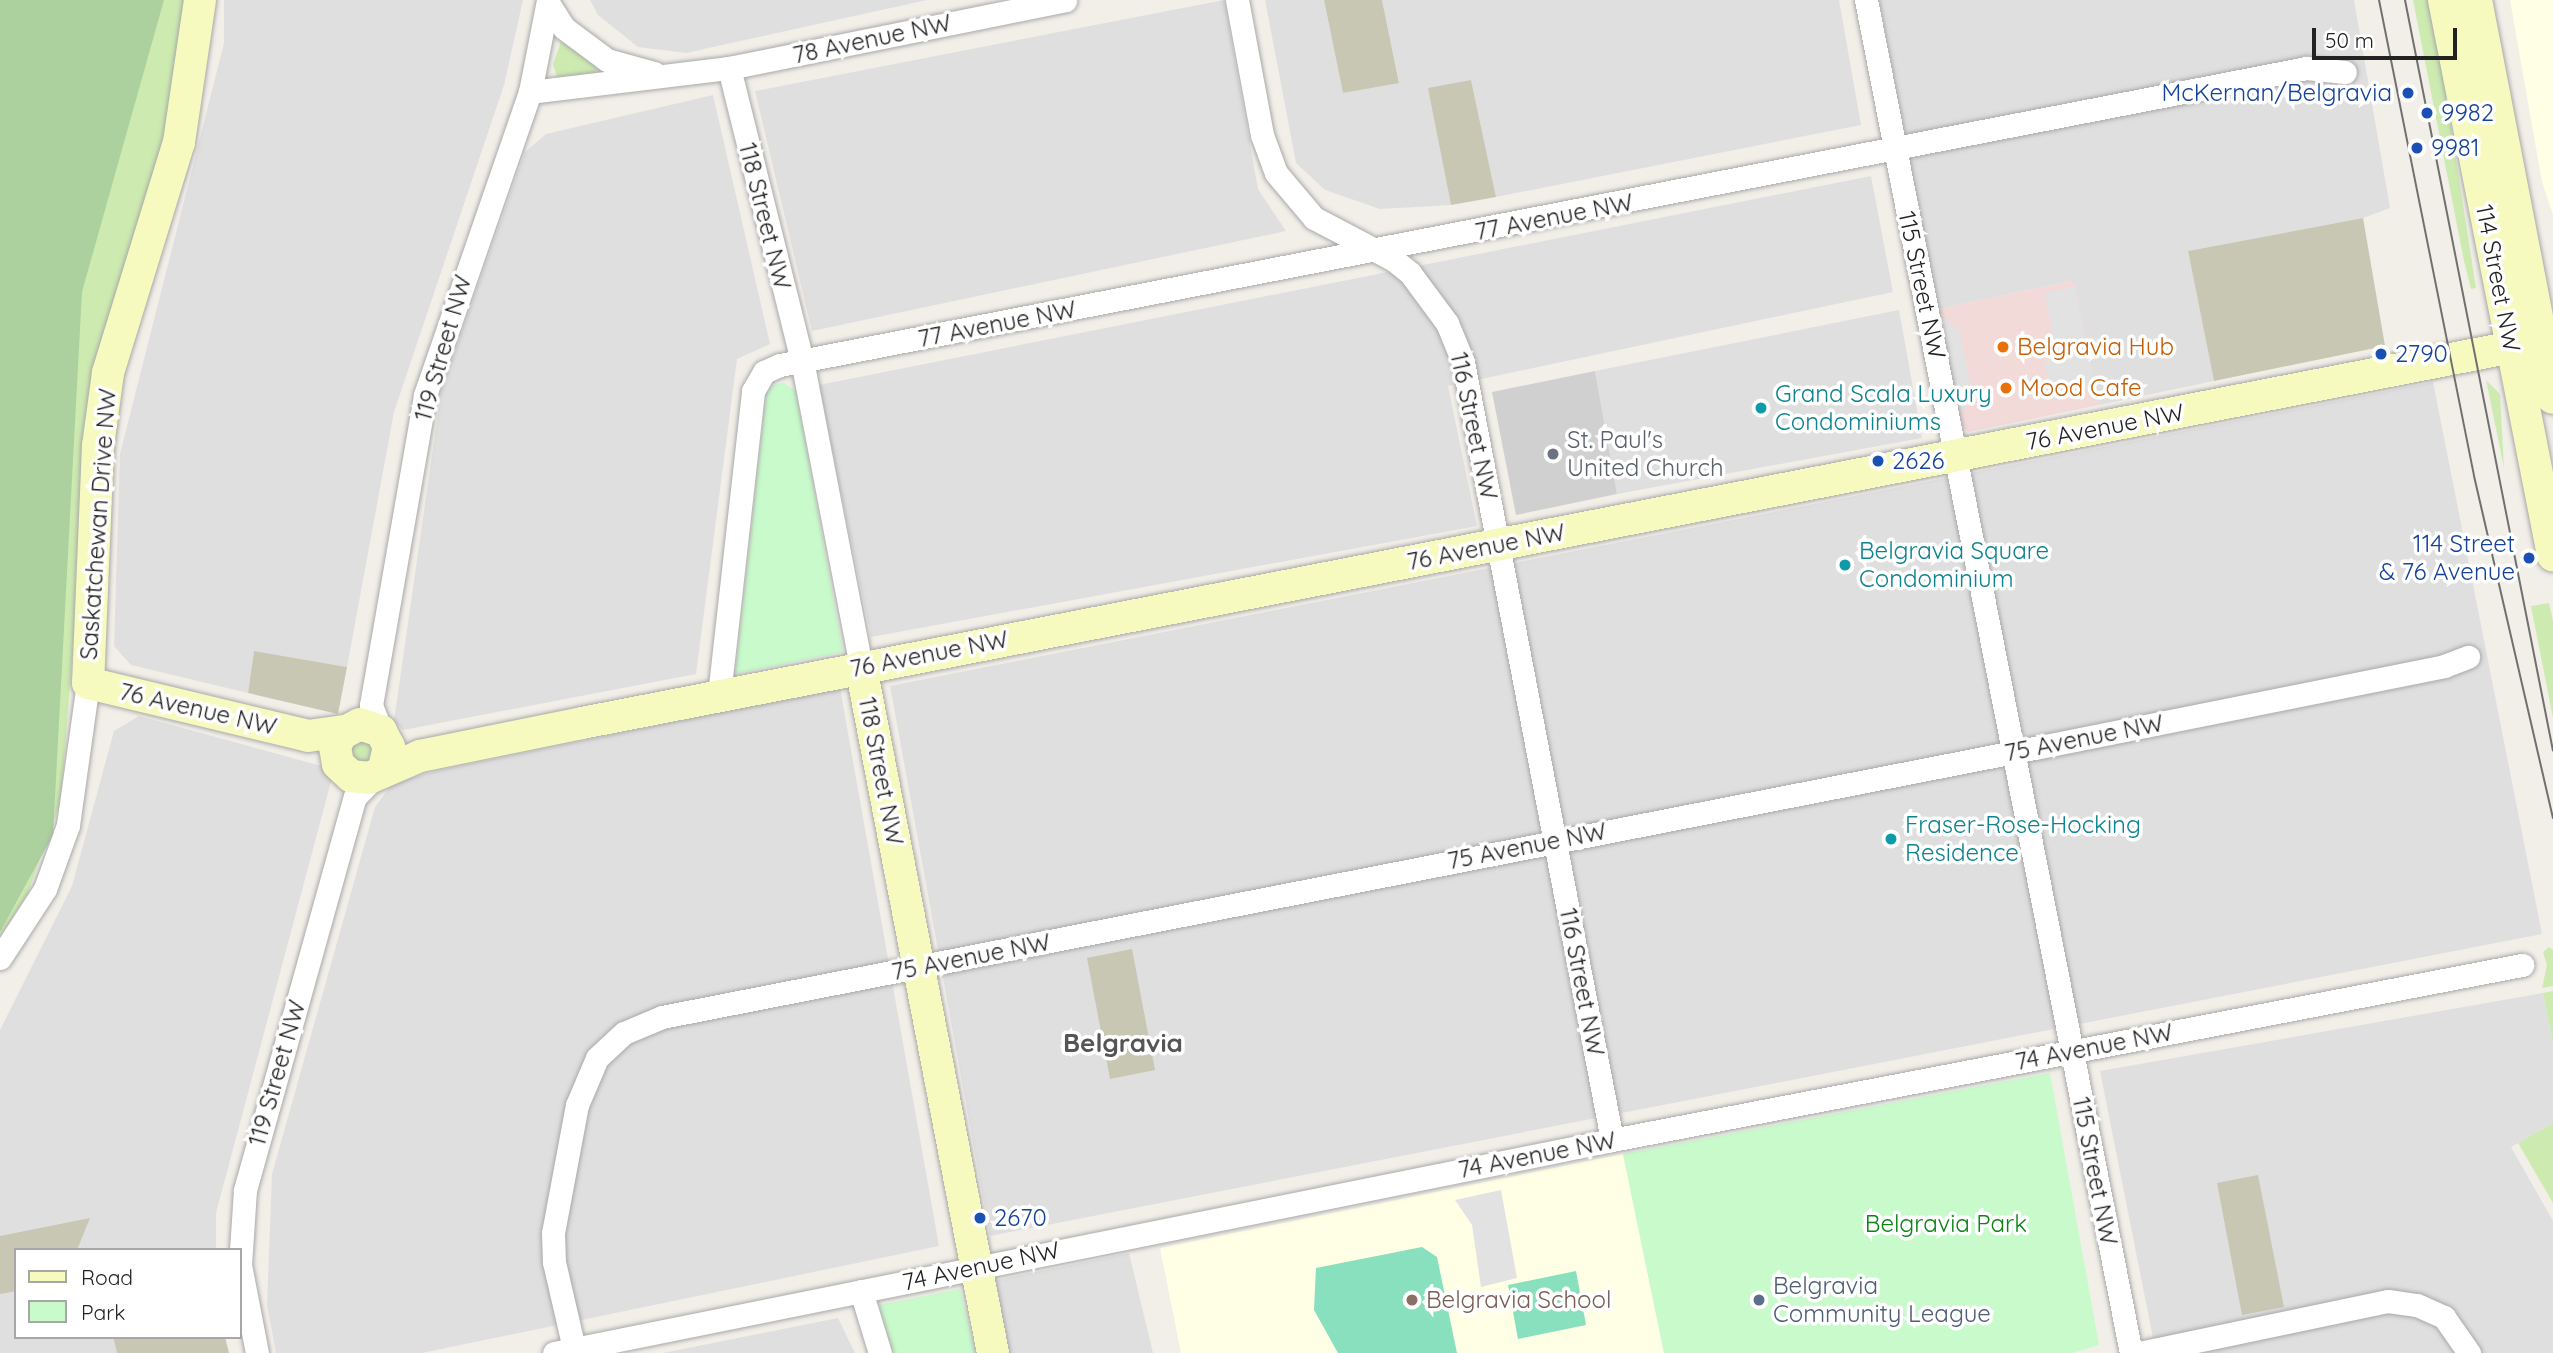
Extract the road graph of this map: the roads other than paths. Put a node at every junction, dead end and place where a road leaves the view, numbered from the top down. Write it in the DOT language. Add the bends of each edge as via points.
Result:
graph roads {
  1 [pos="200,0"];
  2 [pos="1065,0"];
  3 [pos="1237,0"];
  4 [pos="1866,0"];
  5 [pos="2444,0"];
  6 [pos="2476,0"];
  7 [pos="548,1"];
  8 [pos="729,68"];
  9 [pos="2345,72"];
  10 [pos="678,76"];
  11 [pos="530,92"];
  12 [pos="1895,149"];
  13 [pos="1378,251"];
  14 [pos="2535,343"];
  15 [pos="802,360"];
  16 [pos="2553,398"];
  17 [pos="1957,456"];
  18 [pos="1499,544"];
  19 [pos="2553,555"];
  20 [pos="2468,657"];
  21 [pos="861,667"];
  22 [pos="88,684"];
  23 [pos="719,695"];
  24 [pos="308,736"];
  25 [pos="371,739"];
  26 [pos="2016,752"];
  27 [pos="346,777"];
  28 [pos="1555,840"];
  29 [pos="0,957"];
  30 [pos="2522,965"];
  31 [pos="918,968"];
  32 [pos="2071,1051"];
  33 [pos="1612,1140"];
  34 [pos="241,1248"];
  35 [pos="977,1266"];
  36 [pos="242,1275"];
  37 [pos="861,1291"];
  38 [pos="567,1352"];
  39 [pos="257,1353"];
  40 [pos="880,1353"];
  41 [pos="993,1353"];
  42 [pos="2131,1353"];
  43 [pos="2138,1353"];
  44 [pos="2469,1353"];
  1 -- 22 [label="street, Saskatchewan Drive NW" via="179,142 108,373 99,446"];
  2 -- 8 [label="street, 78 Avenue NW"];
  3 -- 13 [label="street, 116 Street NW" via="1262,135 1276,173 1314,218"];
  4 -- 12 [label="street, 115 Street NW"];
  5 -- 14 [label="street, 114 Street NW"];
  6 -- 14 [label="street, 114 Street NW"];
  7 -- 10 [label="street, 78 Avenue NW" via="564,28 607,60"];
  7 -- 11 [label="street, 119 Street NW"];
  8 -- 10 [label="street, 78 Avenue NW"];
  8 -- 15 [label="street, 118 Street NW"];
  9 -- 12 [label="street, 77 Avenue NW" via="2306,68"];
  10 -- 11 [label="street, 78 Avenue NW"];
  11 -- 25 [label="street, 119 Street NW" via="425,396"];
  12 -- 13 [label="street, 77 Avenue NW"];
  12 -- 17 [label="street, 115 Street NW"];
  13 -- 15 [label="street, 77 Avenue NW"];
  13 -- 18 [label="street, 116 Street NW" via="1424,289 1456,342"];
  14 -- 16 [label="street, 114 Street NW"];
  14 -- 17 [label="street, 76 Avenue NW"];
  14 -- 19 [label="street, 114 Street NW"];
  15 -- 21 [label="street, 118 Street NW"];
  15 -- 23 [label="street, 77 Avenue NW" via="764,372 753,391"];
  17 -- 18 [label="street, 76 Avenue NW"];
  17 -- 26 [label="street, 115 Street NW"];
  18 -- 21 [label="street, 76 Avenue NW"];
  18 -- 28 [label="street, 116 Street NW"];
  20 -- 26 [label="street, 75 Avenue NW" via="2444,666"];
  21 -- 23 [label="street, 76 Avenue NW"];
  21 -- 31 [label="street, 118 Street NW"];
  22 -- 24 [label="street, 76 Avenue NW"];
  22 -- 29 [label="street, Saskatchewan Drive NW" via="68,825 45,889"];
  23 -- 25 [label="street, 76 Avenue NW" via="420,757"];
  24 -- 25 [label="street, 76 Avenue NW"];
  24 -- 27 [label="street, 76 Avenue NW"];
  25 -- 27 [label="street, 119 Street NW"];
  25 -- 27 [label="street" via="335,747"];
  26 -- 28 [label="street, 75 Avenue NW"];
  26 -- 32 [label="street, 115 Street NW"];
  27 -- 34 [label="street, 119 Street NW" via="245,1190"];
  28 -- 31 [label="street, 75 Avenue NW"];
  28 -- 33 [label="street, 116 Street NW"];
  30 -- 32 [label="street, 74 Avenue NW"];
  31 -- 35 [label="street, 118 Street NW"];
  31 -- 38 [label="street, 75 Avenue NW" via="662,1017 624,1032 597,1058 577,1105 553,1233"];
  32 -- 33 [label="street, 74 Avenue NW"];
  32 -- 42 [label="street, 115 Street NW"];
  33 -- 35 [label="street, 74 Avenue NW"];
  35 -- 37 [label="street, 74 Avenue NW"];
  35 -- 41 [label="street, 118 Street NW"];
  36 -- 39 [label="street, 119 Street NW"];
  37 -- 38 [label="street, 74 Avenue NW"];
  37 -- 40 [label="street"];
  43 -- 44 [label="street" via="2388,1301 2417,1305 2444,1317"];
}
